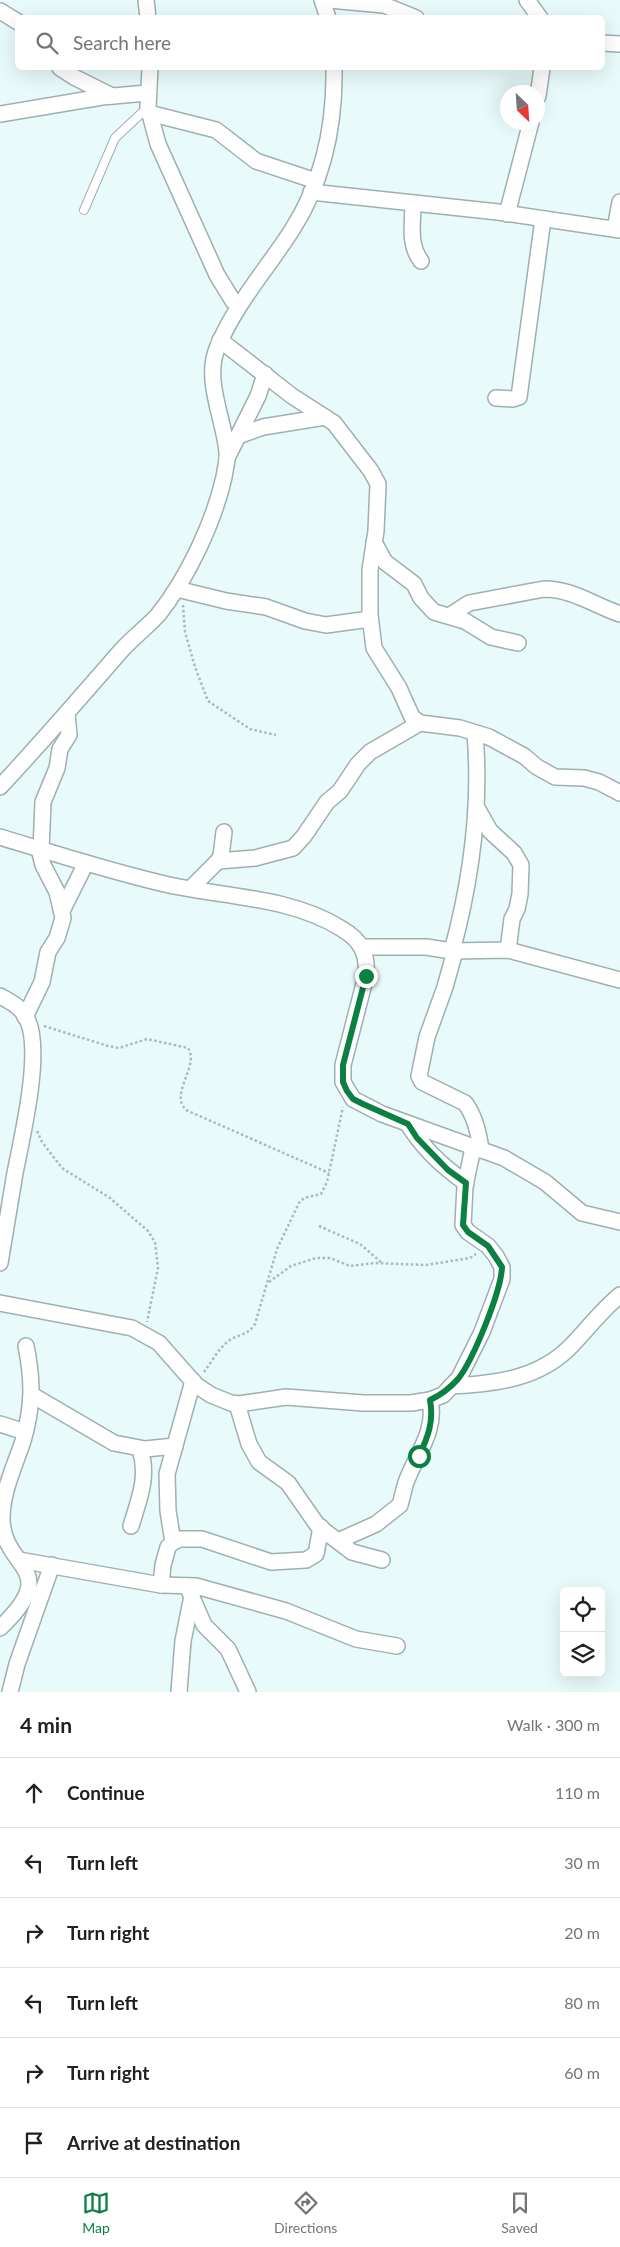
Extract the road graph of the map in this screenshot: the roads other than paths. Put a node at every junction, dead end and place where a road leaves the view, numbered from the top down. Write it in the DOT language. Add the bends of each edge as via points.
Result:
graph roads {
  1 [pos="146,0"];
  2 [pos="322,0"];
  3 [pos="329,0"];
  4 [pos="528,0"];
  5 [pos="0,11"];
  6 [pos="148,15"];
  7 [pos="327,15"];
  8 [pos="409,15"];
  9 [pos="538,15"];
  10 [pos="15,20"];
  11 [pos="605,43"];
  12 [pos="620,44"];
  13 [pos="63,70"];
  14 [pos="150,70"];
  15 [pos="334,70"];
  16 [pos="542,70"];
  17 [pos="540,85"];
  18 [pos="112,96"];
  19 [pos="148,104"];
  20 [pos="0,114"];
  21 [pos="529,130"];
  22 [pos="314,186"];
  23 [pos="620,202"];
  24 [pos="412,203"];
  25 [pos="84,210"];
  26 [pos="507,214"];
  27 [pos="543,219"];
  28 [pos="618,230"];
  29 [pos="422,261"];
  30 [pos="239,306"];
  31 [pos="220,340"];
  32 [pos="265,374"];
  33 [pos="496,398"];
  34 [pos="325,417"];
  35 [pos="238,436"];
  36 [pos="227,459"];
  37 [pos="374,542"];
  38 [pos="181,590"];
  39 [pos="620,614"];
  40 [pos="449,616"];
  41 [pos="370,619"];
  42 [pos="518,643"];
  43 [pos="67,714"];
  44 [pos="420,723"];
  45 [pos="475,733"];
  46 [pos="0,787"];
  47 [pos="620,793"];
  48 [pos="477,808"];
  49 [pos="224,832"];
  50 [pos="0,837"];
  51 [pos="40,849"];
  52 [pos="218,861"];
  53 [pos="86,862"];
  54 [pos="191,888"];
  55 [pos="63,910"];
  56 [pos="363,947"];
  57 [pos="508,950"];
  58 [pos="454,951"];
  59 [pos="620,980"];
  60 [pos="0,996"];
  61 [pos="27,1019"];
  62 [pos="408,1124"];
  63 [pos="477,1149"];
  64 [pos="466,1183"];
  65 [pos="620,1222"];
  66 [pos="0,1263"];
  67 [pos="620,1295"];
  68 [pos="0,1303"];
  69 [pos="26,1346"];
  70 [pos="194,1382"];
  71 [pos="451,1386"];
  72 [pos="32,1396"];
  73 [pos="430,1400"];
  74 [pos="237,1404"];
  75 [pos="58,1411"];
  76 [pos="0,1424"];
  77 [pos="26,1427"];
  78 [pos="175,1446"];
  79 [pos="140,1449"];
  80 [pos="144,1483"];
  81 [pos="168,1485"];
  82 [pos="130,1526"];
  83 [pos="320,1527"];
  84 [pos="2,1532"];
  85 [pos="338,1541"];
  86 [pos="173,1542"];
  87 [pos="19,1560"];
  88 [pos="382,1560"];
  89 [pos="52,1565"];
  90 [pos="161,1585"];
  91 [pos="189,1591"];
  92 [pos="0,1628"];
  93 [pos="397,1646"];
  94 [pos="10,1692"];
  95 [pos="179,1692"];
  96 [pos="248,1692"];
  1 -- 6 [label="street"];
  2 -- 7 [label="street"];
  3 -- 8 [label="street" via="384,5"];
  4 -- 9 [label="street"];
  5 -- 10 [label="street"];
  11 -- 12 [label="street"];
  13 -- 18 [label="street"];
  14 -- 19 [label="street"];
  15 -- 22 [label="street" via="332,127"];
  16 -- 17 [label="street"];
  18 -- 19 [label="street"];
  18 -- 20 [label="street"];
  19 -- 22 [label="street" via="216,130 256,161"];
  19 -- 25 [label="lane" via="115,138"];
  19 -- 30 [label="street" via="158,144 217,275 232,301"];
  21 -- 26 [label="street"];
  22 -- 24 [label="street"];
  22 -- 30 [label="street" via="293,229"];
  23 -- 28 [label="street"];
  24 -- 26 [label="street"];
  24 -- 29 [label="street" via="413,240 416,254"];
  26 -- 27 [label="street"];
  27 -- 28 [label="street"];
  27 -- 33 [label="street" via="519,397"];
  30 -- 31 [label="street"];
  31 -- 32 [label="street"];
  31 -- 36 [label="street" via="212,379"];
  32 -- 34 [label="street"];
  32 -- 35 [label="street"];
  34 -- 35 [label="street" via="263,426"];
  34 -- 37 [label="street" via="350,442 378,484"];
  35 -- 36 [label="street"];
  36 -- 38 [label="street" via="218,500"];
  37 -- 40 [label="street" via="385,562 414,584 427,606 434,612"];
  37 -- 41 [label="street" via="370,570"];
  38 -- 41 [label="street" via="266,607 326,625"];
  38 -- 43 [label="street" via="124,648"];
  39 -- 40 [label="street" via="582,596 544,588 469,603"];
  40 -- 42 [label="street" via="465,621 491,637"];
  41 -- 44 [label="street" via="374,648 399,688 412,717"];
  43 -- 46 [label="street"];
  43 -- 51 [label="street" via="68,735 60,749 57,768 43,802"];
  44 -- 45 [label="street"];
  44 -- 52 [label="street" via="386,742 358,764 293,848 255,858"];
  45 -- 47 [label="street" via="524,756 546,774 592,780"];
  45 -- 48 [label="street"];
  48 -- 57 [label="street" via="490,831 514,853 521,866 520,894 512,919"];
  48 -- 58 [label="street"];
  49 -- 52 [label="street"];
  50 -- 51 [label="street"];
  51 -- 53 [label="street"];
  51 -- 55 [label="street" via="43,865"];
  52 -- 54 [label="street"];
  53 -- 54 [label="street"];
  53 -- 55 [label="street"];
  54 -- 56 [label="street" via="294,908 342,929"];
  55 -- 61 [label="street" via="63,923 48,952 42,982"];
  56 -- 58 [label="street" via="426,947"];
  56 -- 62 [label="street" via="366,976 343,1065 343,1082 353,1099"];
  57 -- 58 [label="street"];
  57 -- 59 [label="street"];
  58 -- 63 [label="street" via="427,1037 419,1076 422,1082 469,1108 474,1120"];
  60 -- 61 [label="street" via="20,1009"];
  61 -- 66 [label="street" via="32,1039 31,1078"];
  62 -- 63 [label="street"];
  62 -- 64 [label="street" via="448,1170"];
  63 -- 64 [label="street"];
  63 -- 65 [label="street" via="527,1170 582,1212"];
  64 -- 71 [label="street" via="463,1225 488,1246 502,1267 502,1279 482,1332"];
  67 -- 71 [label="street" via="557,1359 535,1371 506,1382"];
  68 -- 70 [label="street" via="132,1328 167,1350"];
  69 -- 72 [label="street"];
  70 -- 74 [label="street" via="211,1395"];
  70 -- 78 [label="street"];
  71 -- 73 [label="street" via="443,1395"];
  72 -- 75 [label="street"];
  72 -- 77 [label="street"];
  73 -- 74 [label="street" via="363,1403 286,1397"];
  73 -- 85 [label="street" via="433,1414 428,1437 404,1486 400,1505 376,1524"];
  74 -- 83 [label="street" via="249,1444 259,1462 288,1483"];
  75 -- 77 [label="street"];
  75 -- 79 [label="street" via="114,1443"];
  76 -- 77 [label="street"];
  77 -- 84 [label="street" via="4,1500"];
  78 -- 79 [label="street"];
  78 -- 81 [label="street" via="167,1474"];
  79 -- 80 [label="street"];
  80 -- 81 [label="street"];
  80 -- 82 [label="street"];
  81 -- 86 [label="street"];
  83 -- 85 [label="street"];
  83 -- 86 [label="street" via="316,1554 306,1560 263,1561 202,1539"];
  84 -- 87 [label="street"];
  85 -- 88 [label="street" via="352,1552"];
  86 -- 90 [label="street" via="168,1547"];
  87 -- 89 [label="street"];
  87 -- 92 [label="street" via="30,1582 29,1590"];
  89 -- 90 [label="street"];
  89 -- 94 [label="street" via="19,1656"];
  90 -- 91 [label="street"];
  91 -- 93 [label="street" via="206,1589 286,1611 356,1639"];
  91 -- 95 [label="street"];
  91 -- 96 [label="street" via="204,1625 228,1649"];
}
